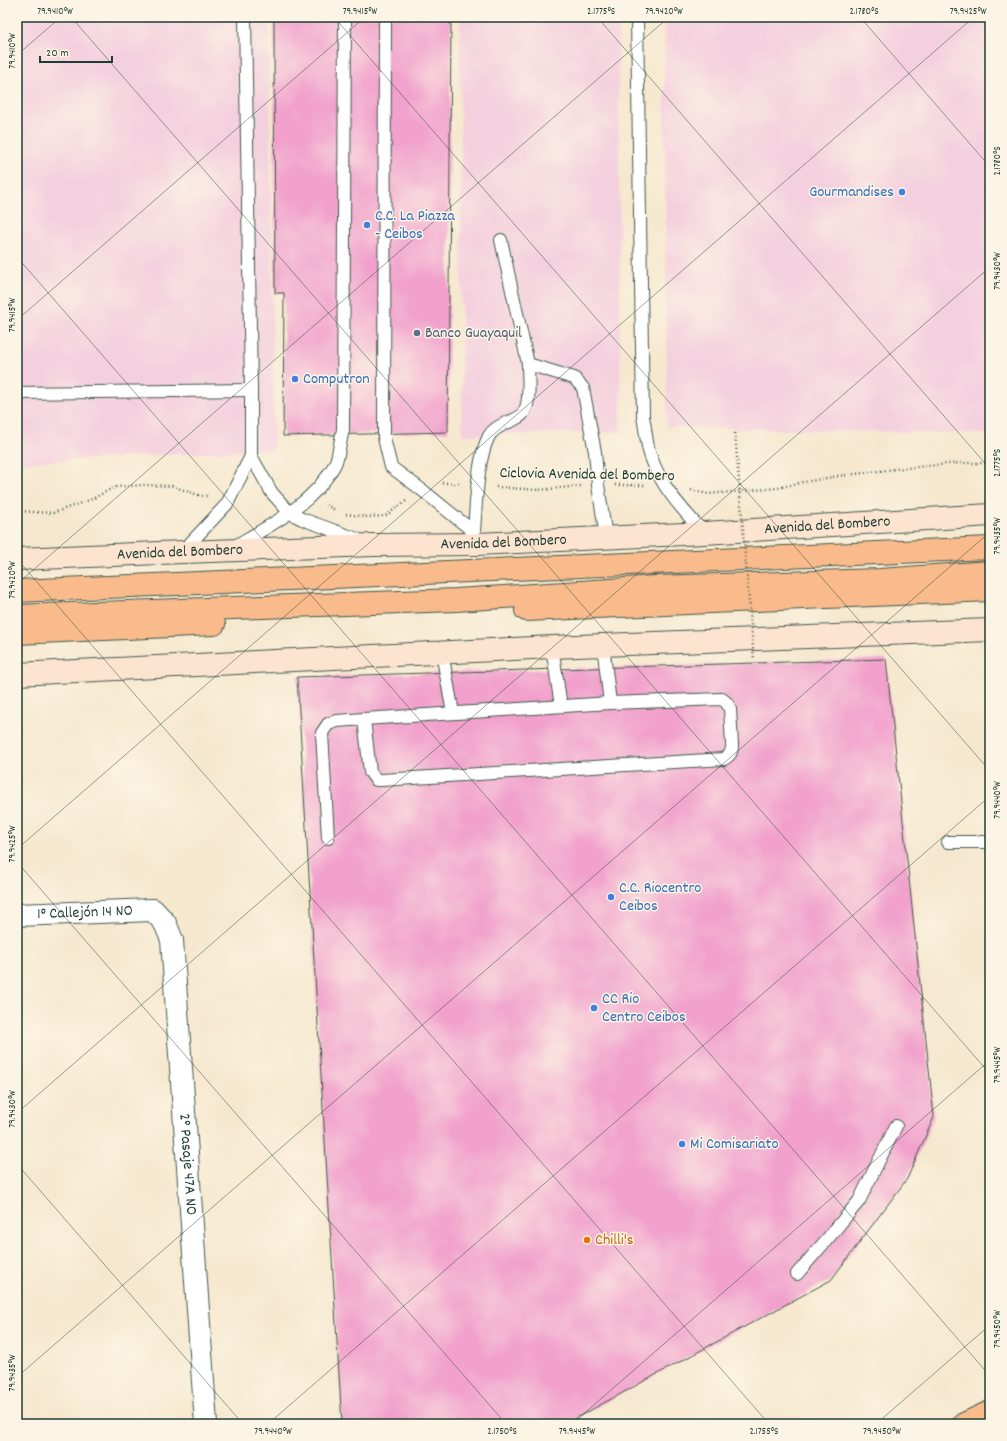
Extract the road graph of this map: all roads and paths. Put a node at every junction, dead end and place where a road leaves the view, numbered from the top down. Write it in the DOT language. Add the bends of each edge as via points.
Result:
graph roads {
  1 [pos="245,17"];
  2 [pos="345,17"];
  3 [pos="385,17"];
  4 [pos="637,17"];
  5 [pos="501,240"];
  6 [pos="528,364"];
  7 [pos="251,390"];
  8 [pos="17,393"];
  9 [pos="735,433"];
  10 [pos="251,456"];
  11 [pos="990,464"];
  12 [pos="478,483"];
  13 [pos="598,485"];
  14 [pos="664,485"];
  15 [pos="236,488"];
  16 [pos="422,490"];
  17 [pos="308,497"];
  18 [pos="336,510"];
  19 [pos="17,511"];
  20 [pos="290,513"];
  21 [pos="343,513"];
  22 [pos="990,515"];
  23 [pos="704,533"];
  24 [pos="606,537"];
  25 [pos="476,538"];
  26 [pos="374,545"];
  27 [pos="17,548"];
  28 [pos="990,548"];
  29 [pos="229,550"];
  30 [pos="183,552"];
  31 [pos="68,557"];
  32 [pos="17,559"];
  33 [pos="990,572"];
  34 [pos="990,590"];
  35 [pos="17,591"];
  36 [pos="17,616"];
  37 [pos="990,630"];
  38 [pos="17,632"];
  39 [pos="603,645"];
  40 [pos="552,647"];
  41 [pos="442,653"];
  42 [pos="754,660"];
  43 [pos="17,674"];
  44 [pos="610,703"];
  45 [pos="561,706"];
  46 [pos="453,713"];
  47 [pos="364,719"];
  48 [pos="328,838"];
  49 [pos="948,842"];
  50 [pos="990,842"];
  51 [pos="153,910"];
  52 [pos="17,915"];
  53 [pos="896,1126"];
  54 [pos="797,1274"];
  55 [pos="990,1412"];
  56 [pos="206,1424"];
  57 [pos="964,1424"];
  1 -- 7 [label="lane"];
  2 -- 17 [label="lane" via="343,430 335,465"];
  3 -- 16 [label="lane" via="384,438 391,468"];
  4 -- 14 [label="lane" via="643,417 650,456"];
  5 -- 6 [label="lane"];
  6 -- 12 [label="lane" via="528,404 524,413 497,427 490,435 483,454"];
  6 -- 13 [label="lane" via="574,378 583,388 595,452"];
  7 -- 8 [label="lane"];
  7 -- 10 [label="lane"];
  9 -- 42 [label="path, bridge"];
  10 -- 15 [label="lane"];
  10 -- 20 [label="lane" via="272,493"];
  11 -- 14 [label="path, Ciclovia Avenida del Bombero" via="959,463 895,469 778,488 708,494"];
  12 -- 13 [label="path, Ciclovia Avenida del Bombero" via="538,490"];
  12 -- 16 [label="path, Ciclovia Avenida del Bombero" via="444,483"];
  12 -- 25 [label="lane"];
  13 -- 14 [label="path, Ciclovia Avenida del Bombero"];
  13 -- 24 [label="lane"];
  14 -- 23 [label="lane"];
  15 -- 19 [label="path" via="220,496 201,496 172,486 115,487 92,499 53,513"];
  15 -- 30 [label="lane" via="227,504"];
  16 -- 21 [label="path, Ciclovia Avenida del Bombero" via="385,516 367,517"];
  16 -- 25 [label="lane"];
  17 -- 18 [label="path"];
  17 -- 20 [label="lane"];
  20 -- 26 [label="lane"];
  20 -- 29 [label="lane"];
  22 -- 23 [label="main road, Avenida del Bombero"];
  23 -- 24 [label="main road, Avenida del Bombero"];
  24 -- 25 [label="main road, Avenida del Bombero"];
  25 -- 26 [label="main road, Avenida del Bombero"];
  26 -- 29 [label="main road, Avenida del Bombero"];
  27 -- 31 [label="lane"];
  28 -- 35 [label="main road, Avenida del Bombero"];
  29 -- 30 [label="main road, Avenida del Bombero"];
  30 -- 31 [label="main road, Avenida del Bombero"];
  31 -- 32 [label="main road, Avenida del Bombero"];
  33 -- 36 [label="main road" via="880,580 656,587 456,600"];
  34 -- 38 [label="main road"];
  37 -- 39 [label="main road"];
  39 -- 40 [label="main road"];
  39 -- 44 [label="lane"];
  40 -- 41 [label="main road"];
  40 -- 45 [label="lane"];
  41 -- 43 [label="main road"];
  41 -- 46 [label="lane"];
  44 -- 45 [label="lane"];
  44 -- 47 [label="lane" via="722,699 730,709 732,751 724,759 376,780 370,772"];
  45 -- 46 [label="lane"];
  46 -- 47 [label="lane"];
  47 -- 48 [label="lane" via="337,721 328,724 322,733"];
  49 -- 50 [label="lane"];
  51 -- 52 [label="street, 1° Callejón 14 NO"];
  51 -- 56 [label="street, 2° Pasaje 47A NO" via="165,923 172,940"];
  53 -- 54 [label="lane" via="859,1201"];
  55 -- 57 [label="main road"];
}
